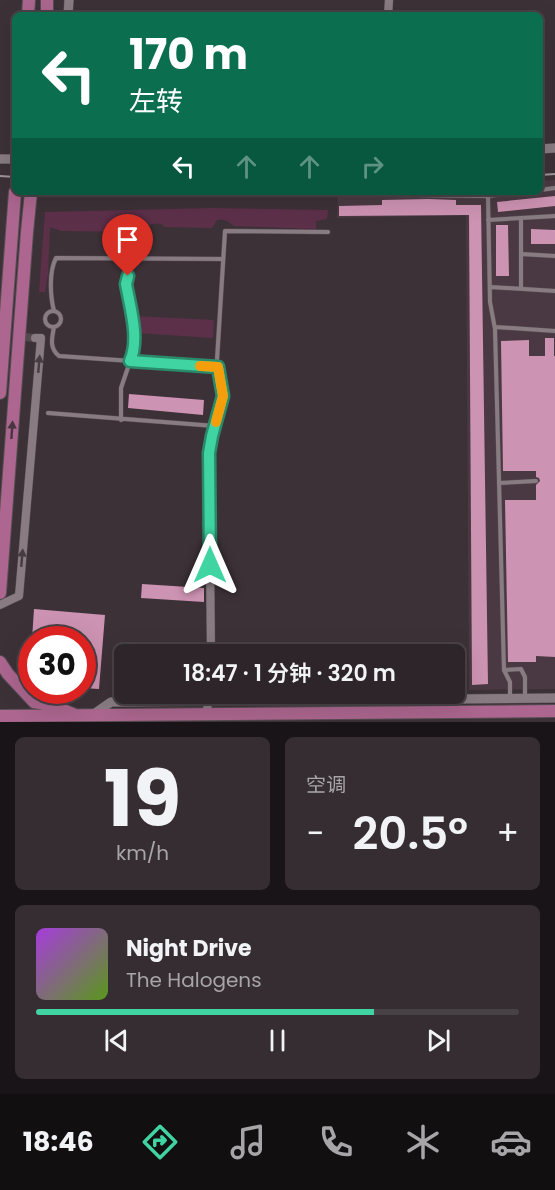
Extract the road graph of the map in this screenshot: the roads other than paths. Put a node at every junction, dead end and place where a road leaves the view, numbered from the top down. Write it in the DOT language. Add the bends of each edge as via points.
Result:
graph roads {
  1 [pos="15,195"];
  2 [pos="31,195"];
  3 [pos="416,195"];
  4 [pos="496,195"];
  5 [pos="488,196"];
  6 [pos="555,216"];
  7 [pos="521,218"];
  8 [pos="488,220"];
  9 [pos="328,232"];
  10 [pos="521,254"];
  11 [pos="555,256"];
  12 [pos="136,258"];
  13 [pos="223,259"];
  14 [pos="489,287"];
  15 [pos="520,289"];
  16 [pos="555,291"];
  17 [pos="54,311"];
  18 [pos="54,327"];
  19 [pos="495,327"];
  20 [pos="555,331"];
  21 [pos="35,338"];
  22 [pos="130,361"];
  23 [pos="218,367"];
  24 [pos="0,393"];
  25 [pos="48,413"];
  26 [pos="121,420"];
  27 [pos="215,426"];
  28 [pos="209,453"];
  29 [pos="536,481"];
  30 [pos="499,483"];
  31 [pos="0,592"];
  32 [pos="0,605"];
  33 [pos="211,644"];
  34 [pos="0,662"];
  35 [pos="504,670"];
  36 [pos="465,698"];
  37 [pos="510,698"];
  38 [pos="525,698"];
  39 [pos="555,698"];
  40 [pos="114,702"];
  41 [pos="208,704"];
  42 [pos="555,711"];
  43 [pos="206,715"];
  44 [pos="0,716"];
  45 [pos="85,716"];
  1 -- 24 [label="main road"];
  31 -- 2 [label="main road, one-way"];
  3 -- 5 [label="lane"];
  4 -- 5 [label="lane"];
  5 -- 8 [label="lane"];
  6 -- 7 [label="lane"];
  7 -- 8 [label="lane"];
  7 -- 10 [label="lane"];
  8 -- 14 [label="lane"];
  9 -- 13 [label="lane" via="225,231"];
  10 -- 11 [label="lane"];
  10 -- 15 [label="lane"];
  12 -- 13 [label="lane"];
  12 -- 17 [label="lane" via="56,258 51,288"];
  12 -- 22 [label="lane" via="126,284 135,338"];
  13 -- 23 [label="lane"];
  14 -- 15 [label="lane"];
  14 -- 19 [label="lane"];
  15 -- 16 [label="lane"];
  17 -- 18 [label="lane" via="61,320"];
  17 -- 18 [label="lane" via="45,318"];
  18 -- 22 [label="lane" via="52,344 59,356"];
  19 -- 20 [label="lane"];
  19 -- 30 [label="lane"];
  32 -- 21 [label="street, one-way" via="19,596 41,338"];
  22 -- 23 [label="lane"];
  22 -- 26 [label="lane" via="121,388"];
  23 -- 27 [label="lane" via="223,396"];
  25 -- 26 [label="lane"];
  26 -- 27 [label="lane"];
  27 -- 28 [label="lane"];
  28 -- 33 [label="street"];
  29 -- 30 [label="lane"];
  30 -- 35 [label="lane"];
  34 -- 45 [label="main road" via="34,702"];
  35 -- 37 [label="lane" via="510,682"];
  35 -- 38 [label="lane" via="521,669 524,673"];
  36 -- 37 [label="street"];
  37 -- 38 [label="street"];
  38 -- 39 [label="street"];
  40 -- 45 [label="street"];
  41 -- 43 [label="street"];
  42 -- 43 [label="main road"];
  43 -- 45 [label="main road"];
  44 -- 45 [label="main road"];
}
